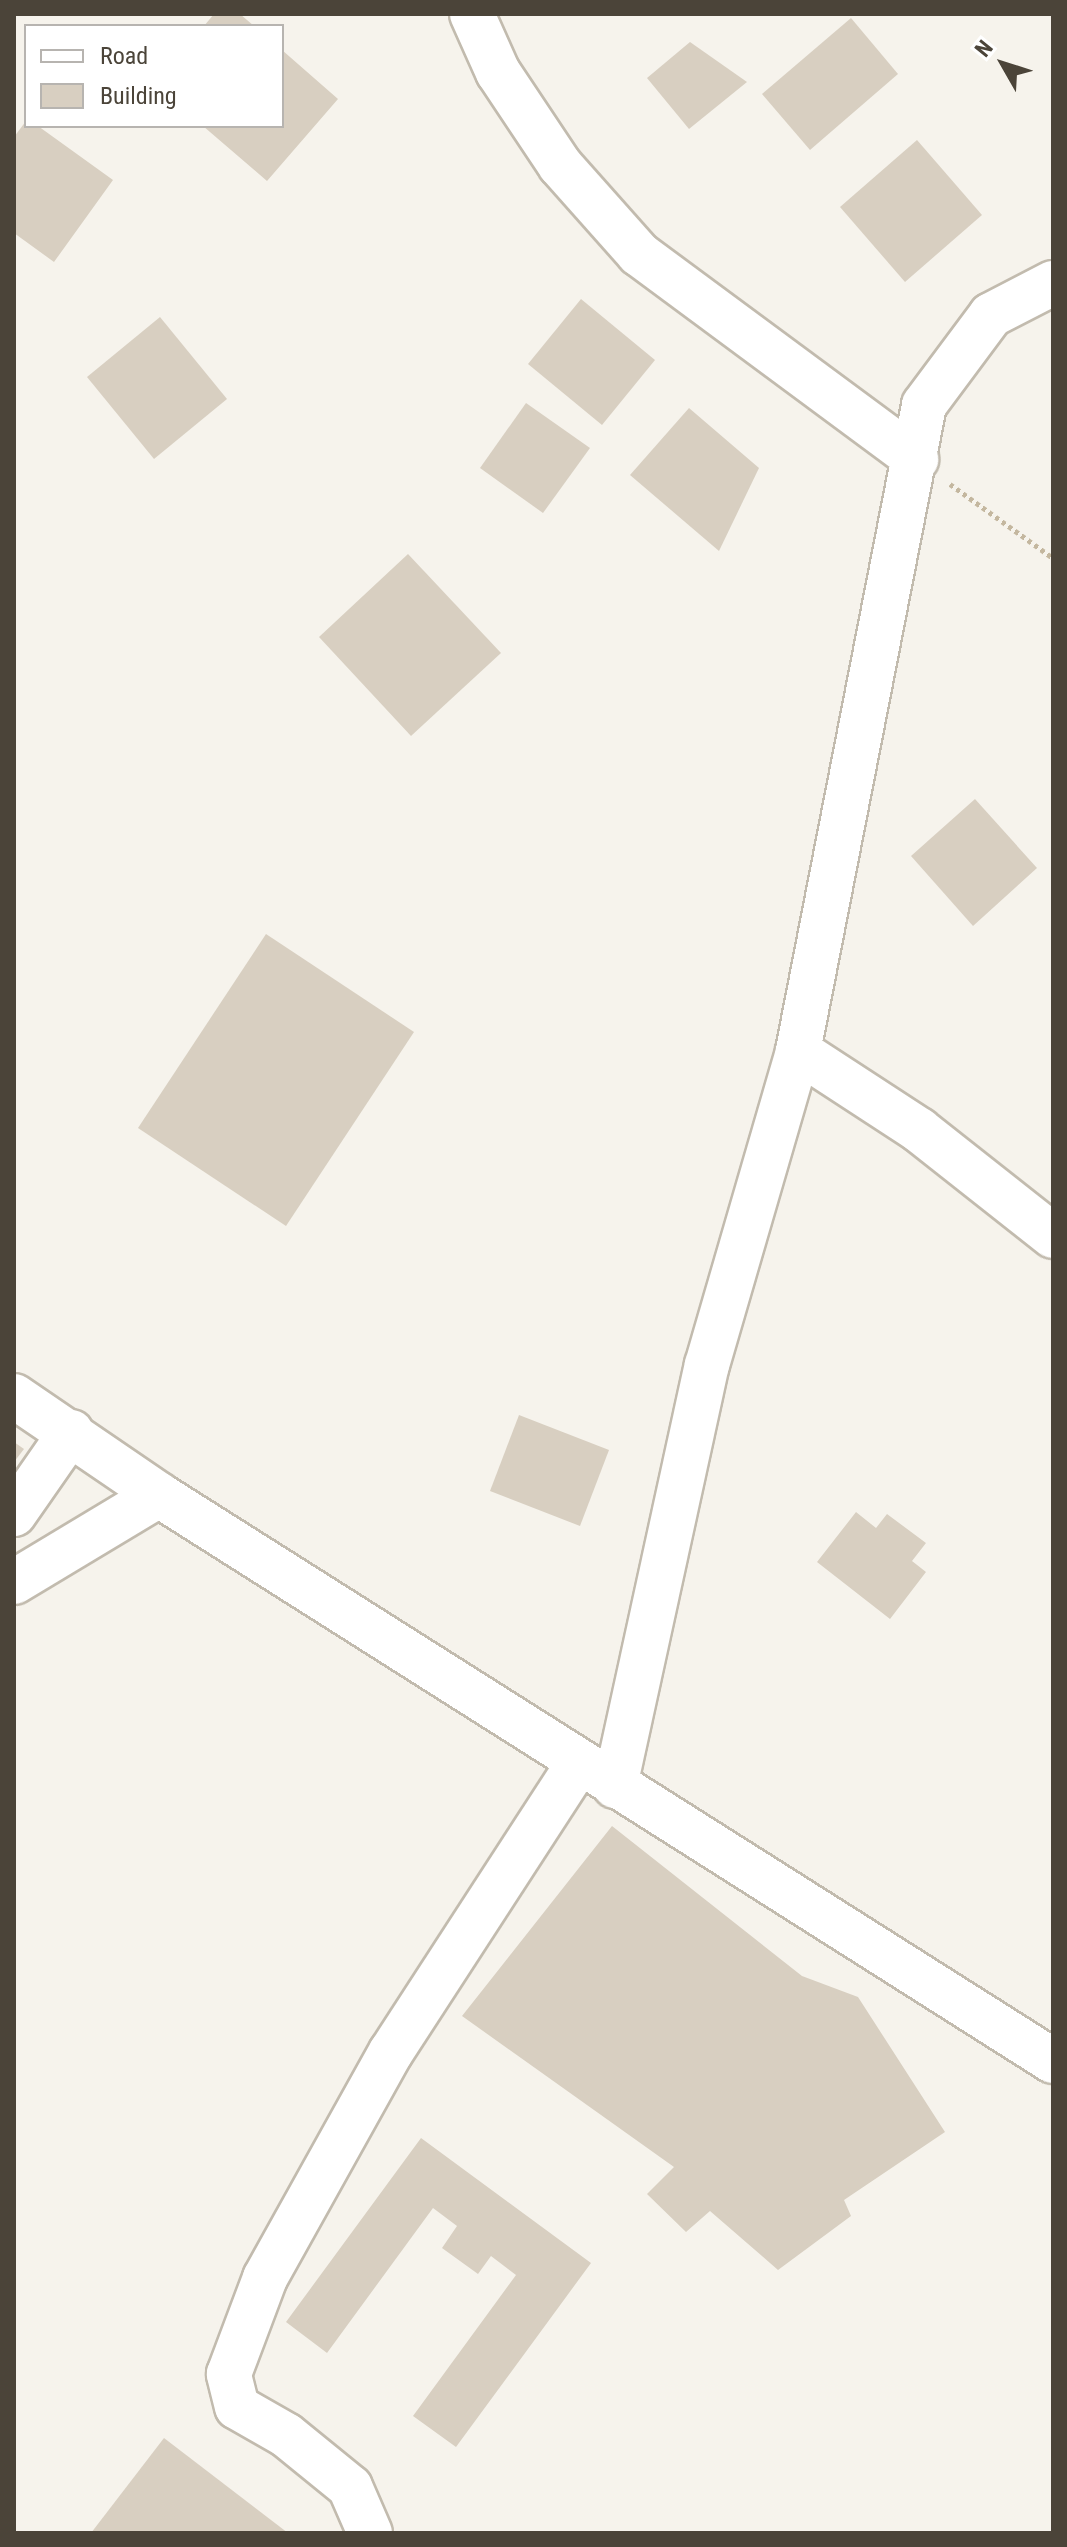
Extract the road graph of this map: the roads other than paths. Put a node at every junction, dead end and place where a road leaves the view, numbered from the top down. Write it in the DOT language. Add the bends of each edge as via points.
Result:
graph roads {
  1 [pos="472,14"];
  2 [pos="1053,283"];
  3 [pos="916,459"];
  4 [pos="798,1051"];
  5 [pos="1053,1236"];
  6 [pos="14,1396"];
  7 [pos="71,1432"];
  8 [pos="159,1495"];
  9 [pos="14,1514"];
  10 [pos="14,1582"];
  11 [pos="579,1763"];
  12 [pos="615,1786"];
  13 [pos="1053,2061"];
  14 [pos="370,2533"];
  1 -- 3 [label="street" via="498,72 560,165 639,254"];
  2 -- 3 [label="street" via="991,315 924,405"];
  3 -- 4 [label="street" via="848,774"];
  4 -- 5 [label="street" via="919,1130"];
  4 -- 12 [label="street" via="707,1365"];
  6 -- 7 [label="street"];
  7 -- 8 [label="street"];
  7 -- 9 [label="street"];
  8 -- 10 [label="street"];
  8 -- 11 [label="street"];
  11 -- 12 [label="street"];
  11 -- 14 [label="street" via="391,2052 265,2278 229,2374 237,2407 286,2435 350,2487"];
  12 -- 13 [label="street"];
}
